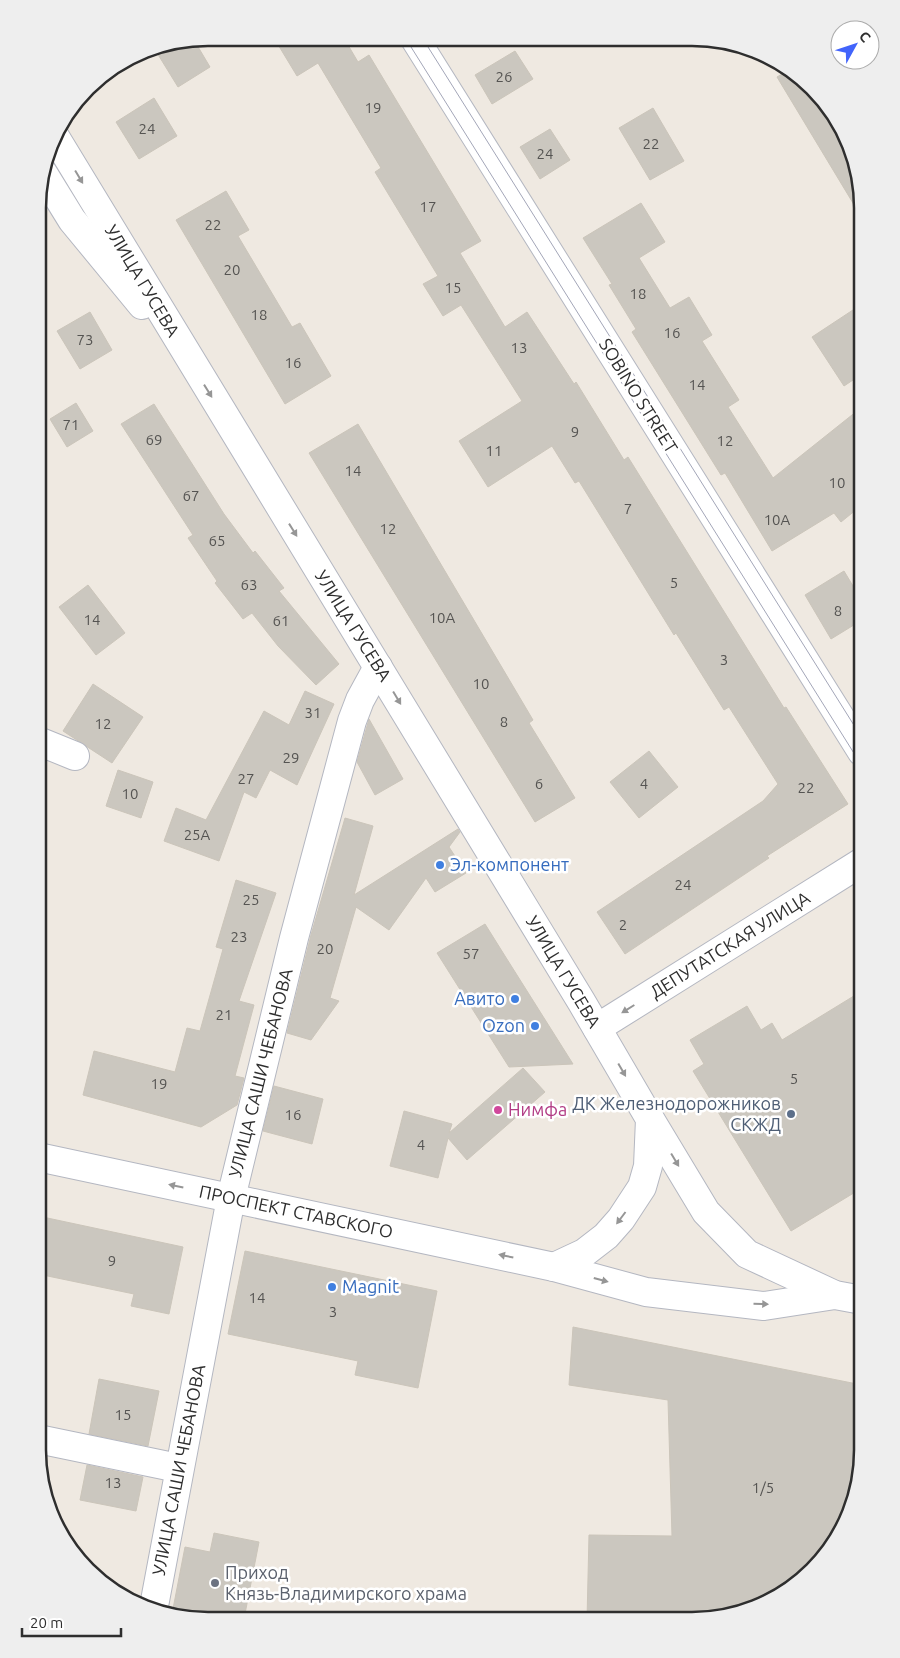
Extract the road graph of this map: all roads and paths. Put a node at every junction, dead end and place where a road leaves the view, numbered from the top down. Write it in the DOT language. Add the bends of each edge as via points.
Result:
graph roads {
  1 [pos="419,46"];
  2 [pos="60,144"];
  3 [pos="49,182"];
  4 [pos="186,354"];
  5 [pos="378,667"];
  6 [pos="854,739"];
  7 [pos="46,744"];
  8 [pos="75,756"];
  9 [pos="853,867"];
  10 [pos="597,1028"];
  11 [pos="650,1119"];
  12 [pos="46,1159"];
  13 [pos="230,1198"];
  14 [pos="554,1267"];
  15 [pos="835,1295"];
  16 [pos="853,1298"];
  17 [pos="46,1441"];
  18 [pos="178,1468"];
  19 [pos="155,1602"];
  1 -- 6 [label="street, SOBINO STREET"];
  2 -- 4 [label="street, УЛИЦА ГУСЕВА, one-way"];
  3 -- 4 [label="street" via="72,220 118,279"];
  4 -- 5 [label="street, УЛИЦА ГУСЕВА, one-way"];
  5 -- 10 [label="street, УЛИЦА ГУСЕВА, one-way"];
  5 -- 13 [label="street, УЛИЦА САШИ ЧЕБАНОВА" via="360,700 349,730"];
  7 -- 8 [label="street"];
  9 -- 10 [label="street, ДЕПУТАТСКАЯ УЛИЦА, one-way"];
  10 -- 11 [label="street, УЛИЦА ГУСЕВА, one-way"];
  11 -- 14 [label="street, one-way" via="648,1166 642,1187 606,1236 584,1253"];
  11 -- 15 [label="street, УЛИЦА ГУСЕВА, one-way" via="706,1212 747,1254"];
  13 -- 12 [label="street, ПРОСПЕКТ СТАВСКОГО, one-way"];
  14 -- 13 [label="street, ПРОСПЕКТ СТАВСКОГО, one-way"];
  13 -- 18 [label="street, УЛИЦА САШИ ЧЕБАНОВА"];
  14 -- 15 [label="street, ПРОСПЕКТ СТАВСКОГО, one-way" via="646,1292 764,1306"];
  15 -- 16 [label="street"];
  17 -- 18 [label="street"];
  18 -- 19 [label="street, УЛИЦА САШИ ЧЕБАНОВА"];
}
